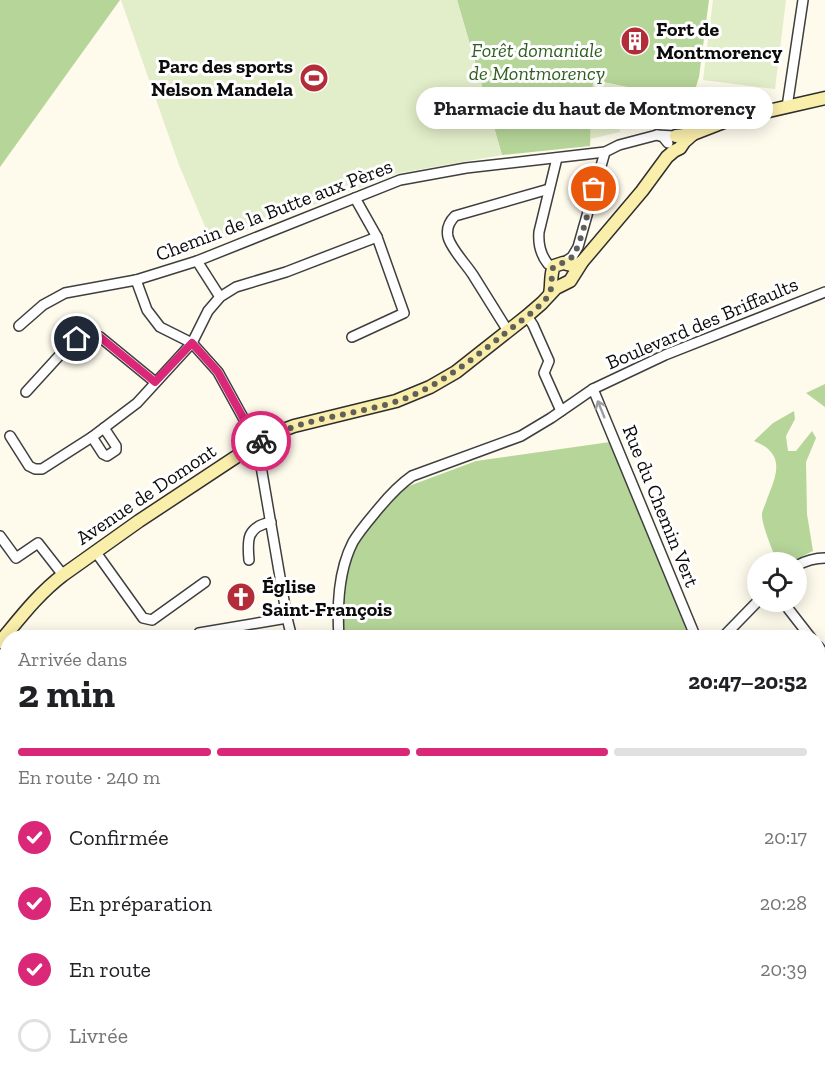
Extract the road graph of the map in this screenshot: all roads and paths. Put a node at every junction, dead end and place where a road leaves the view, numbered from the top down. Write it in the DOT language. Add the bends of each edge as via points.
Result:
graph roads {
  1 [pos="803,0"];
  2 [pos="825,99"];
  3 [pos="787,108"];
  4 [pos="674,142"];
  5 [pos="605,152"];
  6 [pos="557,158"];
  7 [pos="549,189"];
  8 [pos="355,198"];
  9 [pos="377,237"];
  10 [pos="197,261"];
  11 [pos="559,270"];
  12 [pos="136,280"];
  13 [pos="825,292"];
  14 [pos="220,297"];
  15 [pos="527,316"];
  16 [pos="20,326"];
  17 [pos="508,331"];
  18 [pos="352,337"];
  19 [pos="192,343"];
  20 [pos="155,382"];
  21 [pos="593,389"];
  22 [pos="26,392"];
  23 [pos="561,411"];
  24 [pos="104,428"];
  25 [pos="10,436"];
  26 [pos="92,437"];
  27 [pos="257,443"];
  28 [pos="271,522"];
  29 [pos="0,536"];
  30 [pos="95,551"];
  31 [pos="825,558"];
  32 [pos="249,560"];
  33 [pos="807,562"];
  34 [pos="63,575"];
  35 [pos="205,582"];
  36 [pos="747,612"];
  37 [pos="791,612"];
  38 [pos="287,618"];
  39 [pos="10,630"];
  40 [pos="217,630"];
  41 [pos="290,630"];
  42 [pos="339,630"];
  43 [pos="693,630"];
  44 [pos="730,630"];
  45 [pos="805,630"];
  1 -- 3 [label="street"];
  2 -- 3 [label="main road"];
  3 -- 4 [label="main road" via="729,120"];
  4 -- 5 [label="street, Chemin de la Butte aux Pères" via="657,135"];
  4 -- 11 [label="main road" via="672,153 582,262"];
  5 -- 6 [label="street, Chemin de la Butte aux Pères"];
  5 -- 11 [label="street" via="578,247"];
  6 -- 7 [label="street"];
  6 -- 8 [label="street, Chemin de la Butte aux Pères" via="400,180"];
  7 -- 11 [label="street" via="538,242 543,257"];
  7 -- 17 [label="street" via="455,216 447,229 451,244"];
  8 -- 9 [label="street"];
  8 -- 10 [label="street, Chemin de la Butte aux Pères"];
  9 -- 14 [label="street" via="236,287"];
  9 -- 18 [label="street" via="404,313"];
  10 -- 12 [label="street, Chemin de la Butte aux Pères"];
  10 -- 14 [label="street"];
  11 -- 15 [label="main road, Avenue de Domont" via="550,294"];
  12 -- 16 [label="street, Chemin de la Butte aux Pères" via="65,293 43,305"];
  12 -- 19 [label="street" via="147,310 160,327"];
  13 -- 21 [label="street, Boulevard des Briffaults" via="665,355"];
  14 -- 19 [label="street"];
  15 -- 17 [label="main road, Avenue de Domont"];
  15 -- 23 [label="street" via="549,361 544,373"];
  17 -- 27 [label="main road, Avenue de Domont" via="456,372 418,393 294,426"];
  19 -- 20 [label="street"];
  19 -- 27 [label="street" via="218,372"];
  20 -- 22 [label="street" via="100,337 87,335 69,345"];
  20 -- 24 [label="street" via="137,403"];
  21 -- 23 [label="street, Boulevard des Briffaults"];
  43 -- 21 [label="street, Rue du Chemin Vert, one-way"];
  23 -- 42 [label="street, Boulevard des Briffaults" via="521,436 412,476 399,485 364,525 349,551 339,588"];
  24 -- 26 [label="street"];
  24 -- 26 [label="street" via="116,450 107,456 103,454"];
  25 -- 26 [label="street" via="35,469 42,469"];
  27 -- 28 [label="street"];
  27 -- 30 [label="main road, Avenue de Domont"];
  28 -- 32 [label="street" via="254,529 248,546"];
  28 -- 38 [label="street"];
  29 -- 34 [label="street" via="16,558 38,543"];
  30 -- 34 [label="main road, Avenue de Domont"];
  30 -- 35 [label="street" via="142,618 152,620"];
  31 -- 33 [label="street"];
  34 -- 39 [label="main road, Avenue de Domont"];
  36 -- 44 [label="street"];
  37 -- 45 [label="street"];
  38 -- 40 [label="street"];
  38 -- 41 [label="street"];
}
